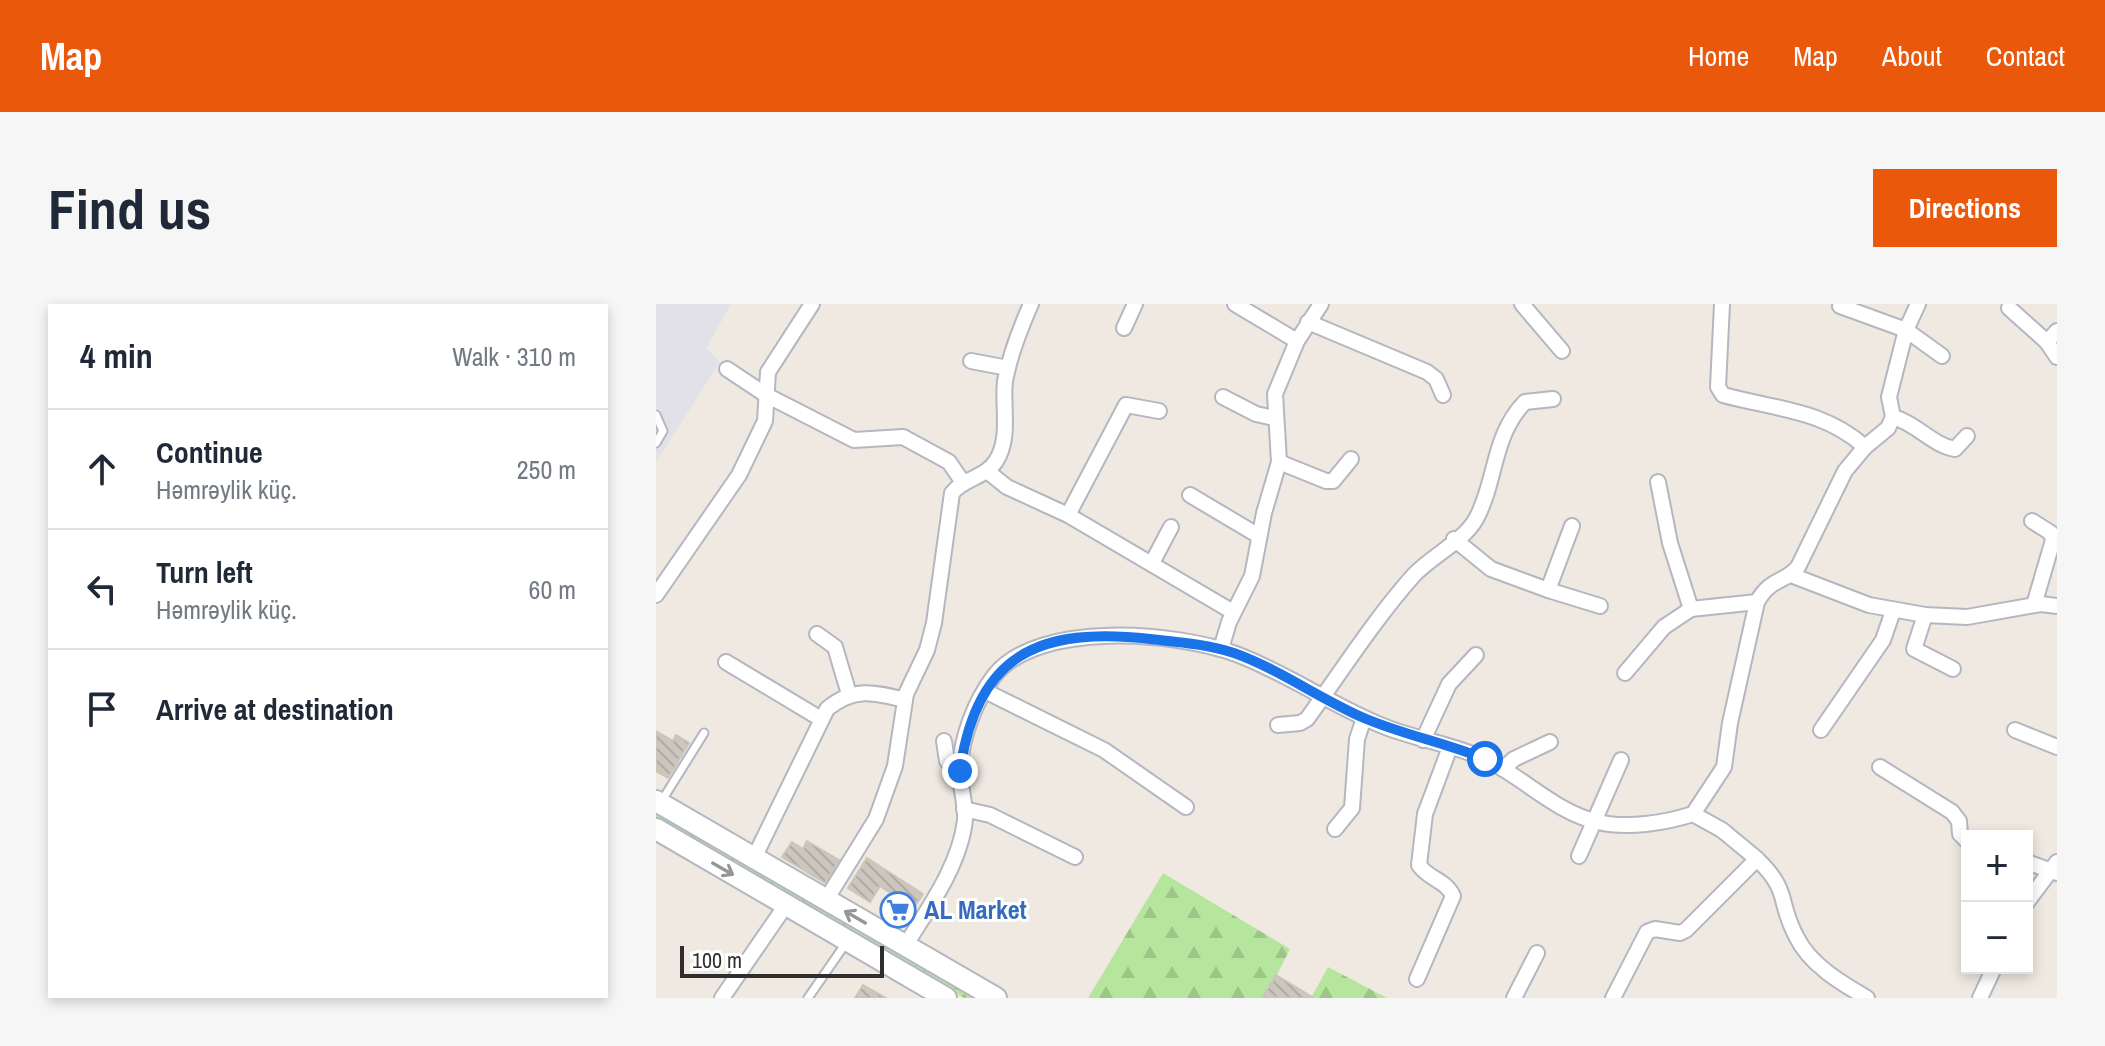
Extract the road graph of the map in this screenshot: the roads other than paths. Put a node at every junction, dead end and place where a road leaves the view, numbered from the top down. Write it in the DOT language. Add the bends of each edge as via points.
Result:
graph roads {
  1 [pos="812,304"];
  2 [pos="1031,304"];
  3 [pos="1135,304"];
  4 [pos="1235,304"];
  5 [pos="1321,304"];
  6 [pos="1522,304"];
  7 [pos="1722,304"];
  8 [pos="1918,304"];
  9 [pos="1840,306"];
  10 [pos="2009,308"];
  11 [pos="1308,322"];
  12 [pos="1124,328"];
  13 [pos="1906,330"];
  14 [pos="2052,336"];
  15 [pos="1297,341"];
  16 [pos="1562,351"];
  17 [pos="1942,356"];
  18 [pos="2057,357"];
  19 [pos="971,361"];
  20 [pos="1008,368"];
  21 [pos="727,369"];
  22 [pos="766,395"];
  23 [pos="1443,395"];
  24 [pos="1223,397"];
  25 [pos="1553,399"];
  26 [pos="1159,411"];
  27 [pos="656,415"];
  28 [pos="1893,417"];
  29 [pos="1274,418"];
  30 [pos="1967,436"];
  31 [pos="656,443"];
  32 [pos="1865,447"];
  33 [pos="1351,459"];
  34 [pos="1279,462"];
  35 [pos="987,471"];
  36 [pos="962,481"];
  37 [pos="1658,482"];
  38 [pos="1190,495"];
  39 [pos="1068,515"];
  40 [pos="2032,521"];
  41 [pos="1572,526"];
  42 [pos="1171,527"];
  43 [pos="1259,536"];
  44 [pos="1454,539"];
  45 [pos="1152,563"];
  46 [pos="1791,575"];
  47 [pos="1548,590"];
  48 [pos="656,595"];
  49 [pos="1757,602"];
  50 [pos="2034,605"];
  51 [pos="1600,606"];
  52 [pos="2057,606"];
  53 [pos="1691,609"];
  54 [pos="1893,611"];
  55 [pos="1233,612"];
  56 [pos="1925,615"];
  57 [pos="817,634"];
  58 [pos="1221,649"];
  59 [pos="1476,655"];
  60 [pos="726,662"];
  61 [pos="1953,669"];
  62 [pos="1625,673"];
  63 [pos="985,691"];
  64 [pos="849,694"];
  65 [pos="1322,698"];
  66 [pos="905,700"];
  67 [pos="1364,718"];
  68 [pos="821,719"];
  69 [pos="1278,725"];
  70 [pos="1821,730"];
  71 [pos="2015,730"];
  72 [pos="704,733"];
  73 [pos="1423,740"];
  74 [pos="944,741"];
  75 [pos="1550,742"];
  76 [pos="1450,747"];
  77 [pos="2057,747"];
  78 [pos="1621,760"];
  79 [pos="1880,767"];
  80 [pos="1503,769"];
  81 [pos="960,771"];
  82 [pos="658,802"];
  83 [pos="1186,807"];
  84 [pos="964,809"];
  85 [pos="1693,814"];
  86 [pos="1595,822"];
  87 [pos="656,829"];
  88 [pos="1335,829"];
  89 [pos="1961,835"];
  90 [pos="1579,856"];
  91 [pos="1075,857"];
  92 [pos="754,858"];
  93 [pos="1757,859"];
  94 [pos="2033,863"];
  95 [pos="2054,868"];
  96 [pos="2033,894"];
  97 [pos="826,900"];
  98 [pos="786,905"];
  99 [pos="848,941"];
  100 [pos="905,946"];
  101 [pos="1537,953"];
  102 [pos="1991,974"];
  103 [pos="1417,979"];
  104 [pos="722,998"];
  105 [pos="808,998"];
  106 [pos="946,998"];
  107 [pos="996,998"];
  108 [pos="1514,998"];
  109 [pos="1613,998"];
  110 [pos="1867,998"];
  111 [pos="1980,998"];
  1 -- 22 [label="street" via="775,357"];
  2 -- 20 [label="street"];
  3 -- 12 [label="street"];
  4 -- 15 [label="street"];
  5 -- 11 [label="street"];
  6 -- 16 [label="street"];
  7 -- 32 [label="street" via="1718,387 1723,395 1826,419"];
  8 -- 13 [label="street"];
  9 -- 13 [label="street"];
  10 -- 14 [label="street"];
  11 -- 15 [label="street"];
  11 -- 23 [label="street" via="1427,372"];
  13 -- 17 [label="street"];
  13 -- 28 [label="street" via="1889,397"];
  14 -- 18 [label="street"];
  15 -- 29 [label="street" via="1275,394"];
  19 -- 20 [label="street"];
  20 -- 35 [label="street" via="1002,443"];
  21 -- 22 [label="street"];
  22 -- 36 [label="street" via="854,440 903,437 949,462"];
  22 -- 48 [label="street" via="765,421 739,475"];
  24 -- 29 [label="street"];
  25 -- 44 [label="street" via="1525,402 1516,411 1496,449 1477,517"];
  26 -- 39 [label="street" via="1134,404 1119,412"];
  27 -- 31 [label="lane" via="663,425"];
  28 -- 30 [label="street" via="1947,447 1955,449"];
  28 -- 32 [label="street" via="1883,434"];
  29 -- 34 [label="street"];
  32 -- 46 [label="street" via="1845,471"];
  33 -- 34 [label="street" via="1333,481"];
  34 -- 43 [label="street"];
  35 -- 36 [label="street"];
  35 -- 39 [label="street" via="1007,487"];
  36 -- 66 [label="street" via="948,508 934,623"];
  37 -- 53 [label="street"];
  38 -- 43 [label="street"];
  39 -- 45 [label="street"];
  40 -- 50 [label="street" via="2053,540"];
  41 -- 47 [label="street"];
  42 -- 45 [label="street"];
  43 -- 55 [label="street" via="1252,576"];
  44 -- 47 [label="street" via="1491,569"];
  44 -- 65 [label="street" via="1412,577"];
  45 -- 55 [label="street"];
  46 -- 49 [label="street" via="1768,585"];
  46 -- 54 [label="street"];
  47 -- 51 [label="street"];
  49 -- 53 [label="street"];
  49 -- 85 [label="street" via="1724,767"];
  50 -- 52 [label="street"];
  50 -- 56 [label="street" via="1986,616"];
  53 -- 62 [label="street" via="1664,627"];
  54 -- 56 [label="street"];
  54 -- 70 [label="street" via="1883,640"];
  55 -- 58 [label="street"];
  56 -- 61 [label="street" via="1914,649"];
  57 -- 64 [label="street" via="835,647"];
  58 -- 63 [label="street" via="1140,638 1070,639 1020,654"];
  58 -- 65 [label="street"];
  59 -- 73 [label="street" via="1449,684"];
  60 -- 68 [label="street"];
  63 -- 81 [label="street" via="969,726"];
  63 -- 83 [label="street" via="1104,750"];
  64 -- 66 [label="street" via="865,691"];
  64 -- 68 [label="street"];
  65 -- 67 [label="street"];
  65 -- 69 [label="street" via="1300,723"];
  66 -- 97 [label="street" via="885,797 863,844"];
  67 -- 73 [label="street"];
  67 -- 88 [label="street" via="1357,739 1352,808"];
  68 -- 92 [label="street"];
  71 -- 77 [label="street"];
  72 -- 82 [label="lane"];
  73 -- 76 [label="street"];
  74 -- 81 [label="street" via="947,761"];
  75 -- 80 [label="street"];
  76 -- 80 [label="street"];
  76 -- 103 [label="street" via="1425,814 1419,865 1448,885 1453,896"];
  78 -- 86 [label="street"];
  79 -- 89 [label="street" via="1952,812"];
  80 -- 86 [label="street"];
  81 -- 84 [label="street"];
  82 -- 92 [label="main road"];
  84 -- 91 [label="street" via="990,815"];
  84 -- 100 [label="street" via="953,859"];
  85 -- 86 [label="street" via="1628,825"];
  85 -- 93 [label="street"];
  86 -- 90 [label="street"];
  87 -- 98 [label="main road, one-way"];
  92 -- 97 [label="main road"];
  93 -- 109 [label="street" via="1686,930 1647,932"];
  93 -- 110 [label="street" via="1778,879 1787,917 1804,950 1840,983"];
  94 -- 95 [label="street"];
  95 -- 96 [label="street"];
  100 -- 97 [label="main road, one-way"];
  98 -- 99 [label="main road"];
  98 -- 104 [label="street"];
  99 -- 105 [label="lane"];
  99 -- 106 [label="main road"];
  100 -- 107 [label="main road"];
  101 -- 108 [label="street"];
  102 -- 111 [label="street"];
}
